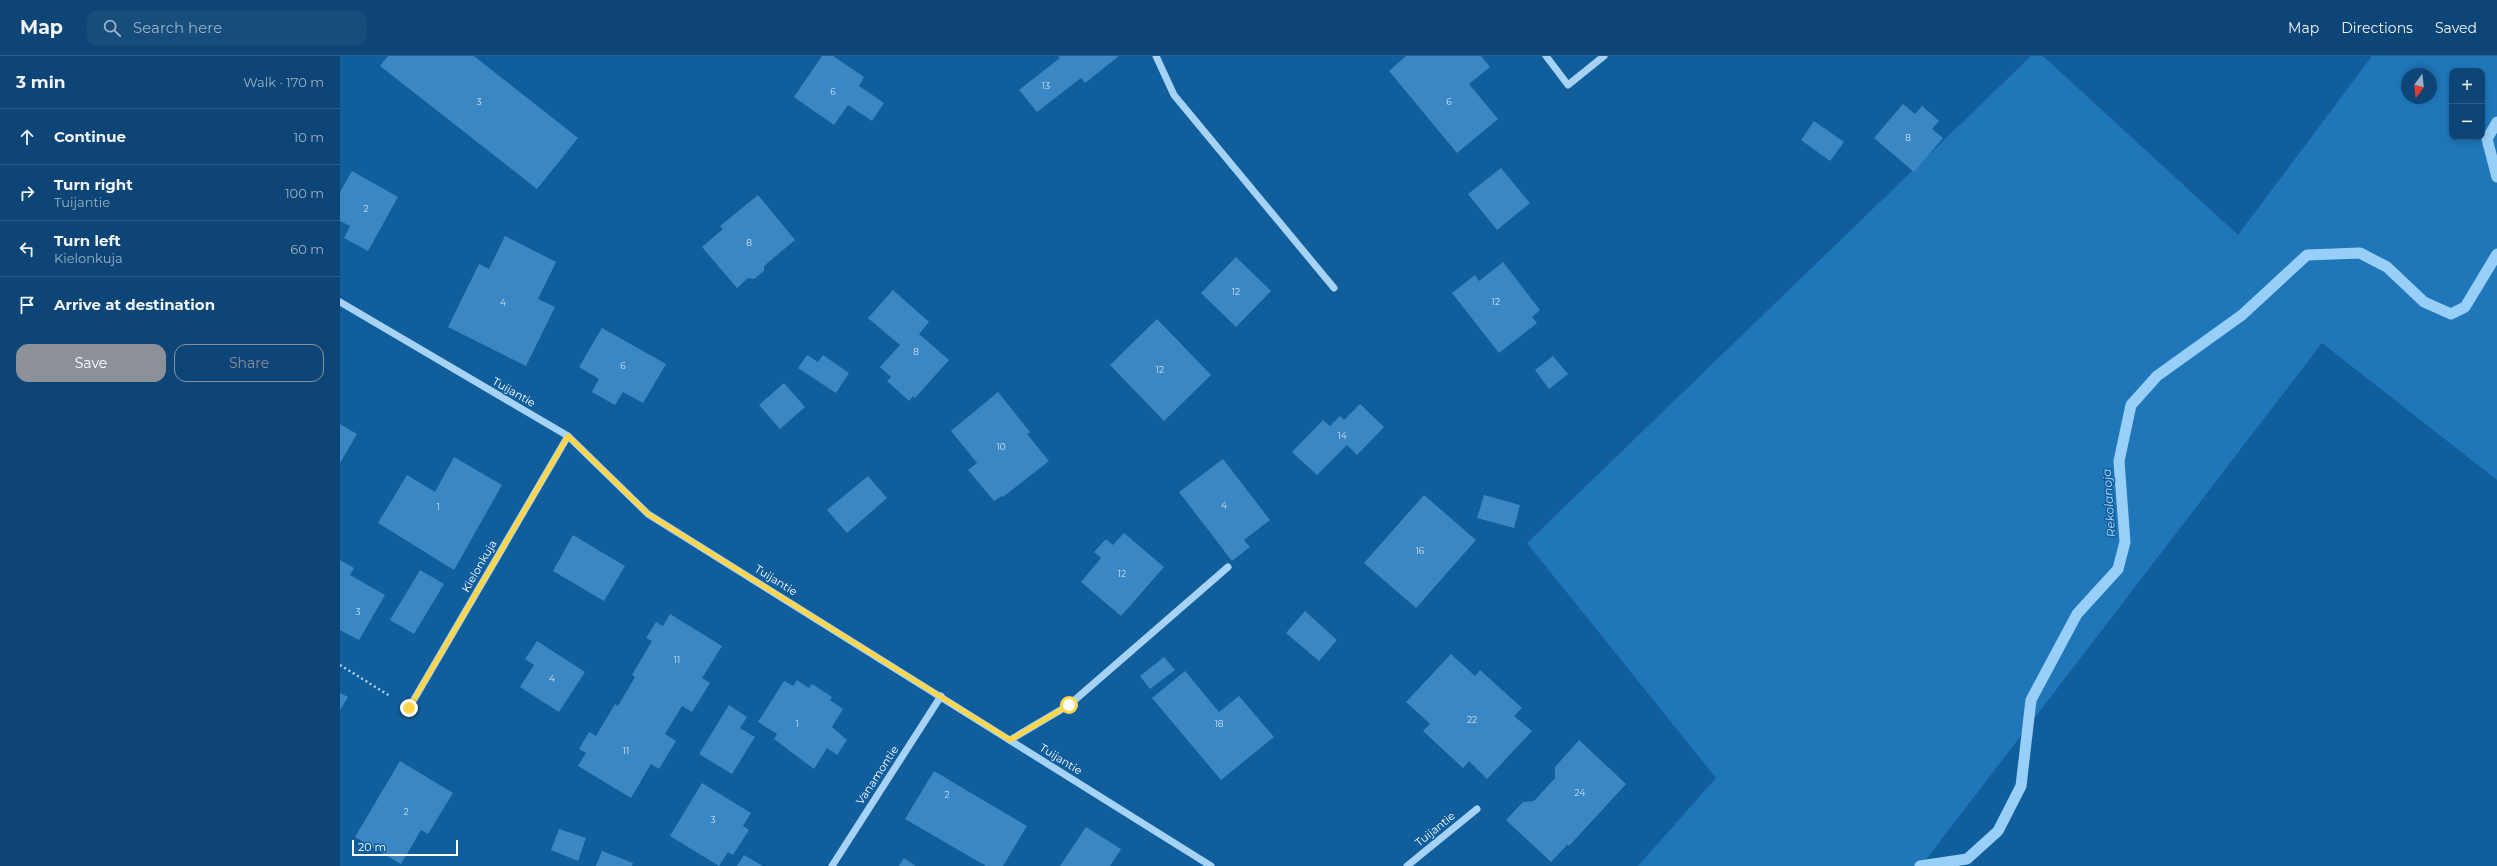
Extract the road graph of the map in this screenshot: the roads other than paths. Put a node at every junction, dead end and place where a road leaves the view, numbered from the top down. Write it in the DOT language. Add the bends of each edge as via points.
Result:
graph roads {
  1 [pos="1156,56"];
  2 [pos="1546,56"];
  3 [pos="1604,56"];
  4 [pos="1334,288"];
  5 [pos="340,302"];
  6 [pos="568,436"];
  7 [pos="1228,567"];
  8 [pos="941,696"];
  9 [pos="409,708"];
  10 [pos="1010,740"];
  11 [pos="1477,809"];
  12 [pos="832,866"];
  13 [pos="1211,866"];
  14 [pos="1407,866"];
  1 -- 4 [label="street" via="1174,94"];
  2 -- 3 [label="street" via="1568,85"];
  5 -- 6 [label="street, Tuijantie"];
  6 -- 8 [label="street, Tuijantie" via="648,514"];
  6 -- 9 [label="street, Kielonkuja"];
  7 -- 10 [label="street" via="1069,705"];
  8 -- 10 [label="street, Tuijantie"];
  8 -- 12 [label="street, Vanamontie"];
  10 -- 13 [label="street, Tuijantie"];
  11 -- 14 [label="street, Tuijantie"];
}
